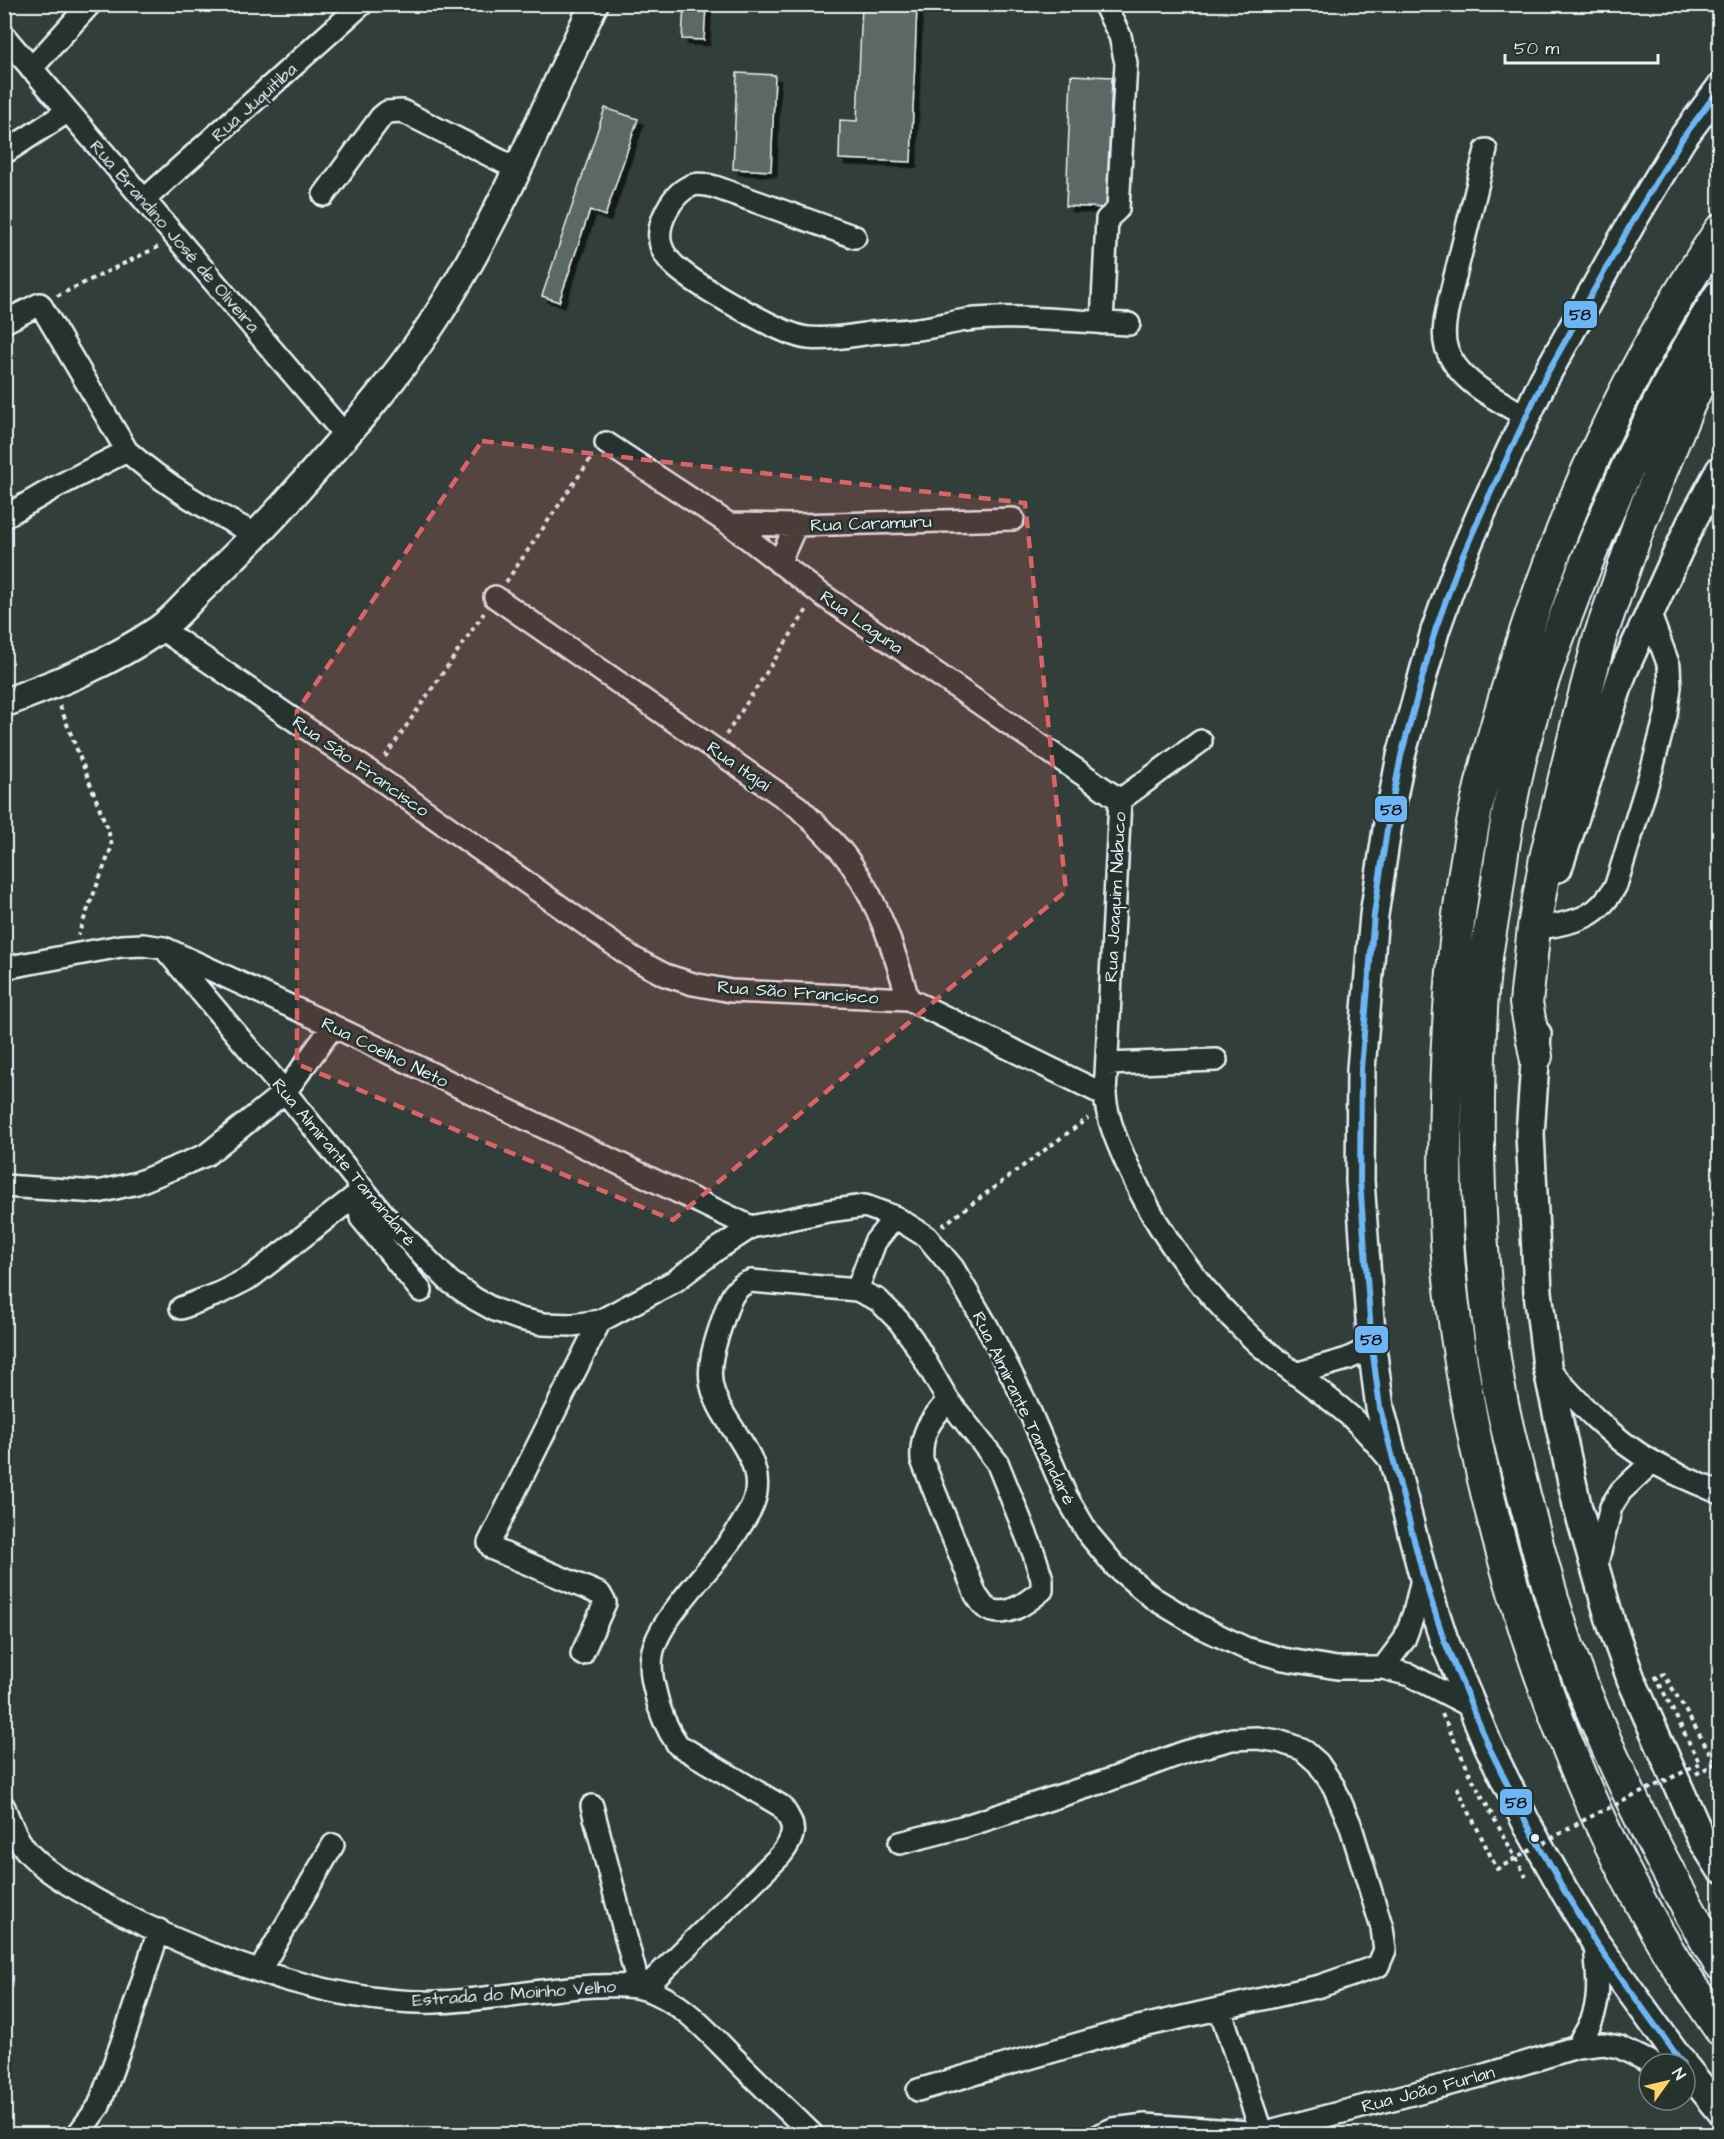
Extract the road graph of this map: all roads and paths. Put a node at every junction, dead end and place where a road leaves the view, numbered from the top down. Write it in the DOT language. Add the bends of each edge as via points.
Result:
graph roads {
  1 [pos="90,4"];
  2 [pos="362,4"];
  3 [pos="594,4"];
  4 [pos="1104,4"];
  5 [pos="4,36"];
  6 [pos="31,69"];
  7 [pos="1719,88"];
  8 [pos="67,112"];
  9 [pos="1486,150"];
  10 [pos="4,153"];
  11 [pos="516,169"];
  12 [pos="324,195"];
  13 [pos="145,199"];
  14 [pos="1719,231"];
  15 [pos="855,237"];
  16 [pos="178,238"];
  17 [pos="1719,296"];
  18 [pos="40,304"];
  19 [pos="4,322"];
  20 [pos="1102,323"];
  21 [pos="1129,324"];
  22 [pos="1719,338"];
  23 [pos="1527,417"];
  24 [pos="345,435"];
  25 [pos="606,443"];
  26 [pos="127,451"];
  27 [pos="1719,470"];
  28 [pos="4,517"];
  29 [pos="1013,519"];
  30 [pos="729,525"];
  31 [pos="795,525"];
  32 [pos="257,535"];
  33 [pos="779,563"];
  34 [pos="818,592"];
  35 [pos="495,597"];
  36 [pos="1649,612"];
  37 [pos="160,628"];
  38 [pos="52,685"];
  39 [pos="4,703"];
  40 [pos="1201,741"];
  41 [pos="717,750"];
  42 [pos="1120,800"];
  43 [pos="1547,927"];
  44 [pos="164,948"];
  45 [pos="69,958"];
  46 [pos="4,968"];
  47 [pos="908,999"];
  48 [pos="333,1026"];
  49 [pos="1536,1056"];
  50 [pos="1216,1060"];
  51 [pos="1107,1064"];
  52 [pos="285,1092"];
  53 [pos="1105,1100"];
  54 [pos="4,1186"];
  55 [pos="363,1190"];
  56 [pos="895,1217"];
  57 [pos="751,1227"];
  58 [pos="927,1237"];
  59 [pos="857,1290"];
  60 [pos="421,1291"];
  61 [pos="181,1308"];
  62 [pos="600,1321"];
  63 [pos="1372,1347"];
  64 [pos="1547,1366"];
  65 [pos="1296,1374"];
  66 [pos="948,1400"];
  67 [pos="1392,1462"];
  68 [pos="1652,1462"];
  69 [pos="1719,1493"];
  70 [pos="1595,1571"];
  71 [pos="1423,1575"];
  72 [pos="582,1654"];
  73 [pos="1383,1668"];
  74 [pos="1427,1683"];
  75 [pos="1474,1708"];
  76 [pos="1688,1766"];
  77 [pos="1457,1787"];
  78 [pos="592,1806"];
  79 [pos="4,1807"];
  80 [pos="900,1843"];
  81 [pos="333,1845"];
  82 [pos="1719,1868"];
  83 [pos="1526,1877"];
  84 [pos="159,1930"];
  85 [pos="1595,1942"];
  86 [pos="1719,1964"];
  87 [pos="260,1970"];
  88 [pos="642,1988"];
  89 [pos="1220,2009"];
  90 [pos="1719,2029"];
  91 [pos="1577,2047"];
  92 [pos="1673,2052"];
  93 [pos="1637,2056"];
  94 [pos="1697,2084"];
  95 [pos="918,2090"];
  96 [pos="1719,2110"];
  97 [pos="1184,2131"];
  98 [pos="78,2134"];
  99 [pos="812,2134"];
  100 [pos="1101,2134"];
  101 [pos="1262,2134"];
  1 -- 6 [label="street"];
  2 -- 13 [label="street, Rua Juquitiba"];
  3 -- 11 [label="main road"];
  4 -- 20 [label="street" via="1120,36 1126,63 1118,209 1107,219"];
  5 -- 6 [label="street, Rua Brandino José de Oliveira"];
  6 -- 8 [label="street, Rua Brandino José de Oliveira"];
  7 -- 23 [label="main road" via="1682,139 1636,215 1544,379"];
  8 -- 10 [label="street"];
  8 -- 13 [label="street, Rua Brandino José de Oliveira"];
  9 -- 23 [label="street" via="1449,300 1444,326 1446,346 1456,367 1473,385"];
  11 -- 12 [label="street" via="394,110 381,117"];
  11 -- 24 [label="main road" via="440,312"];
  13 -- 16 [label="street, Rua Brandino José de Oliveira"];
  14 -- 90 [label="highway" via="1681,288 1622,396 1568,514 1532,611 1497,727 1473,826 1461,903 1451,991 1445,1152 1449,1268 1462,1364 1478,1456 1504,1563 1561,1729 1593,1806 1666,1948"];
  15 -- 20 [label="street" via="701,183 680,194 663,218 660,231 661,245 676,267 779,330 805,338 1003,318"];
  16 -- 18 [label="path"];
  16 -- 24 [label="street, Rua Brandino José de Oliveira"];
  17 -- 86 [label="highway" via="1682,358 1611,502 1550,658 1527,732 1505,827 1482,989 1478,1138 1487,1305 1500,1392 1542,1563 1568,1650 1611,1758"];
  18 -- 19 [label="street"];
  18 -- 26 [label="street"];
  20 -- 21 [label="street"];
  22 -- 49 [label="highway" via="1633,540 1581,710 1534,927 1526,1003"];
  23 -- 63 [label="main road" via="1457,569 1435,631 1405,739 1388,823 1374,915 1361,1069 1360,1181"];
  24 -- 32 [label="main road"];
  25 -- 30 [label="street, Rua Laguna"];
  26 -- 28 [label="street"];
  26 -- 32 [label="street" via="176,490"];
  27 -- 36 [label="main road"];
  29 -- 31 [label="street, Rua Caramuru"];
  30 -- 31 [label="street, Rua Caramuru"];
  30 -- 33 [label="street, Rua Laguna"];
  31 -- 33 [label="street"];
  32 -- 37 [label="main road"];
  33 -- 34 [label="street, Rua Laguna"];
  34 -- 41 [label="path"];
  34 -- 42 [label="street, Rua Laguna"];
  35 -- 41 [label="street, Rua Itajaí"];
  36 -- 43 [label="main road" via="1623,672 1560,859"];
  36 -- 43 [label="street" via="1669,666 1670,687 1653,765 1616,885 1595,912"];
  37 -- 38 [label="main road" via="90,670"];
  37 -- 47 [label="street, Rua São Francisco" via="633,958 665,975 730,991"];
  38 -- 39 [label="main road"];
  38 -- 45 [label="path" via="112,846"];
  40 -- 42 [label="street, Rua Joaquim Nabuco"];
  41 -- 47 [label="street, Rua Itajaí" via="798,807 851,864 895,953"];
  42 -- 51 [label="street, Rua Joaquim Nabuco"];
  43 -- 49 [label="main road"];
  44 -- 45 [label="street, Rua Coelho Neto" via="121,946"];
  44 -- 48 [label="street, Rua Coelho Neto"];
  44 -- 52 [label="street, Rua Almirante Tamandaré"];
  45 -- 46 [label="street, Rua Coelho Neto"];
  47 -- 53 [label="street, Rua São Francisco"];
  48 -- 52 [label="street"];
  48 -- 57 [label="street, Rua Coelho Neto"];
  49 -- 64 [label="main road" via="1530,1134 1538,1292"];
  50 -- 51 [label="street"];
  51 -- 53 [label="street, Rua Joaquim Nabuco"];
  52 -- 54 [label="street" via="206,1155 137,1183 98,1192"];
  52 -- 55 [label="street, Rua Almirante Tamandaré"];
  53 -- 58 [label="path"];
  53 -- 65 [label="street" via="1143,1200 1170,1243 1252,1338"];
  55 -- 60 [label="street" via="361,1218"];
  55 -- 61 [label="street" via="251,1277"];
  55 -- 62 [label="street, Rua Almirante Tamandaré" via="388,1221 450,1281 485,1305 543,1324"];
  56 -- 57 [label="street, Rua Almirante Tamandaré" via="865,1206"];
  56 -- 58 [label="street, Rua Almirante Tamandaré"];
  56 -- 59 [label="street" via="874,1242"];
  57 -- 62 [label="street, Rua Almirante Tamandaré" via="675,1281"];
  58 -- 73 [label="street, Rua Almirante Tamandaré" via="953,1268 987,1326 1066,1496 1089,1535 1116,1567 1153,1598 1245,1648 1337,1668"];
  59 -- 66 [label="street" via="878,1300 899,1321"];
  59 -- 88 [label="street" via="751,1281 743,1284 734,1292 715,1345 711,1382 716,1400 752,1463 757,1477 756,1495 730,1543 656,1640 651,1657 652,1677 658,1706 678,1744 781,1806 794,1829 791,1842 780,1856"];
  62 -- 72 [label="street" via="489,1543 493,1550 603,1597 605,1604"];
  63 -- 65 [label="street"];
  63 -- 67 [label="main road"];
  64 -- 68 [label="street" via="1595,1418"];
  64 -- 70 [label="main road"];
  65 -- 67 [label="street" via="1347,1414"];
  66 -- 66 [label="street" via="925,1431 922,1460 976,1595 986,1607 1008,1611 1042,1590 1042,1579 997,1462"];
  67 -- 71 [label="main road"];
  68 -- 69 [label="street"];
  68 -- 70 [label="street" via="1621,1491 1611,1507"];
  70 -- 82 [label="main road" via="1631,1679 1700,1836"];
  71 -- 73 [label="street" via="1404,1640"];
  71 -- 75 [label="main road" via="1444,1640"];
  73 -- 74 [label="street, Rua Almirante Tamandaré"];
  74 -- 75 [label="street, Rua Almirante Tamandaré"];
  74 -- 83 [label="path" via="1473,1780"];
  75 -- 85 [label="main road" via="1527,1824"];
  76 -- 77 [label="path, bridge" via="1692,1776 1716,1763 1664,1674 1656,1677 1700,1764 1586,1819 1497,1869"];
  78 -- 88 [label="street"];
  79 -- 84 [label="street, Estrada do Moinho Velho" via="25,1849 48,1869 81,1892"];
  80 -- 89 [label="street" via="966,1826 1232,1739 1257,1738 1302,1749 1318,1763 1334,1787 1350,1824 1385,1950 1378,1966 1354,1975"];
  81 -- 87 [label="street"];
  84 -- 87 [label="street, Estrada do Moinho Velho"];
  84 -- 98 [label="street" via="99,2106"];
  85 -- 91 [label="street" via="1595,2011"];
  85 -- 92 [label="main road"];
  87 -- 88 [label="street, Estrada do Moinho Velho" via="380,2000 436,2002 558,1988"];
  88 -- 99 [label="street, Estrada do Moinho Velho" via="685,2011"];
  89 -- 95 [label="street" via="1130,2029"];
  89 -- 101 [label="street"];
  91 -- 93 [label="street, Rua João Furlan" via="1603,2044"];
  91 -- 101 [label="street, Rua João Furlan"];
  94 -- 96 [label="main road"];
  97 -- 100 [label="street, Rua João Furlan" via="1145,2126"];
  97 -- 101 [label="street, Rua João Furlan"];
}
